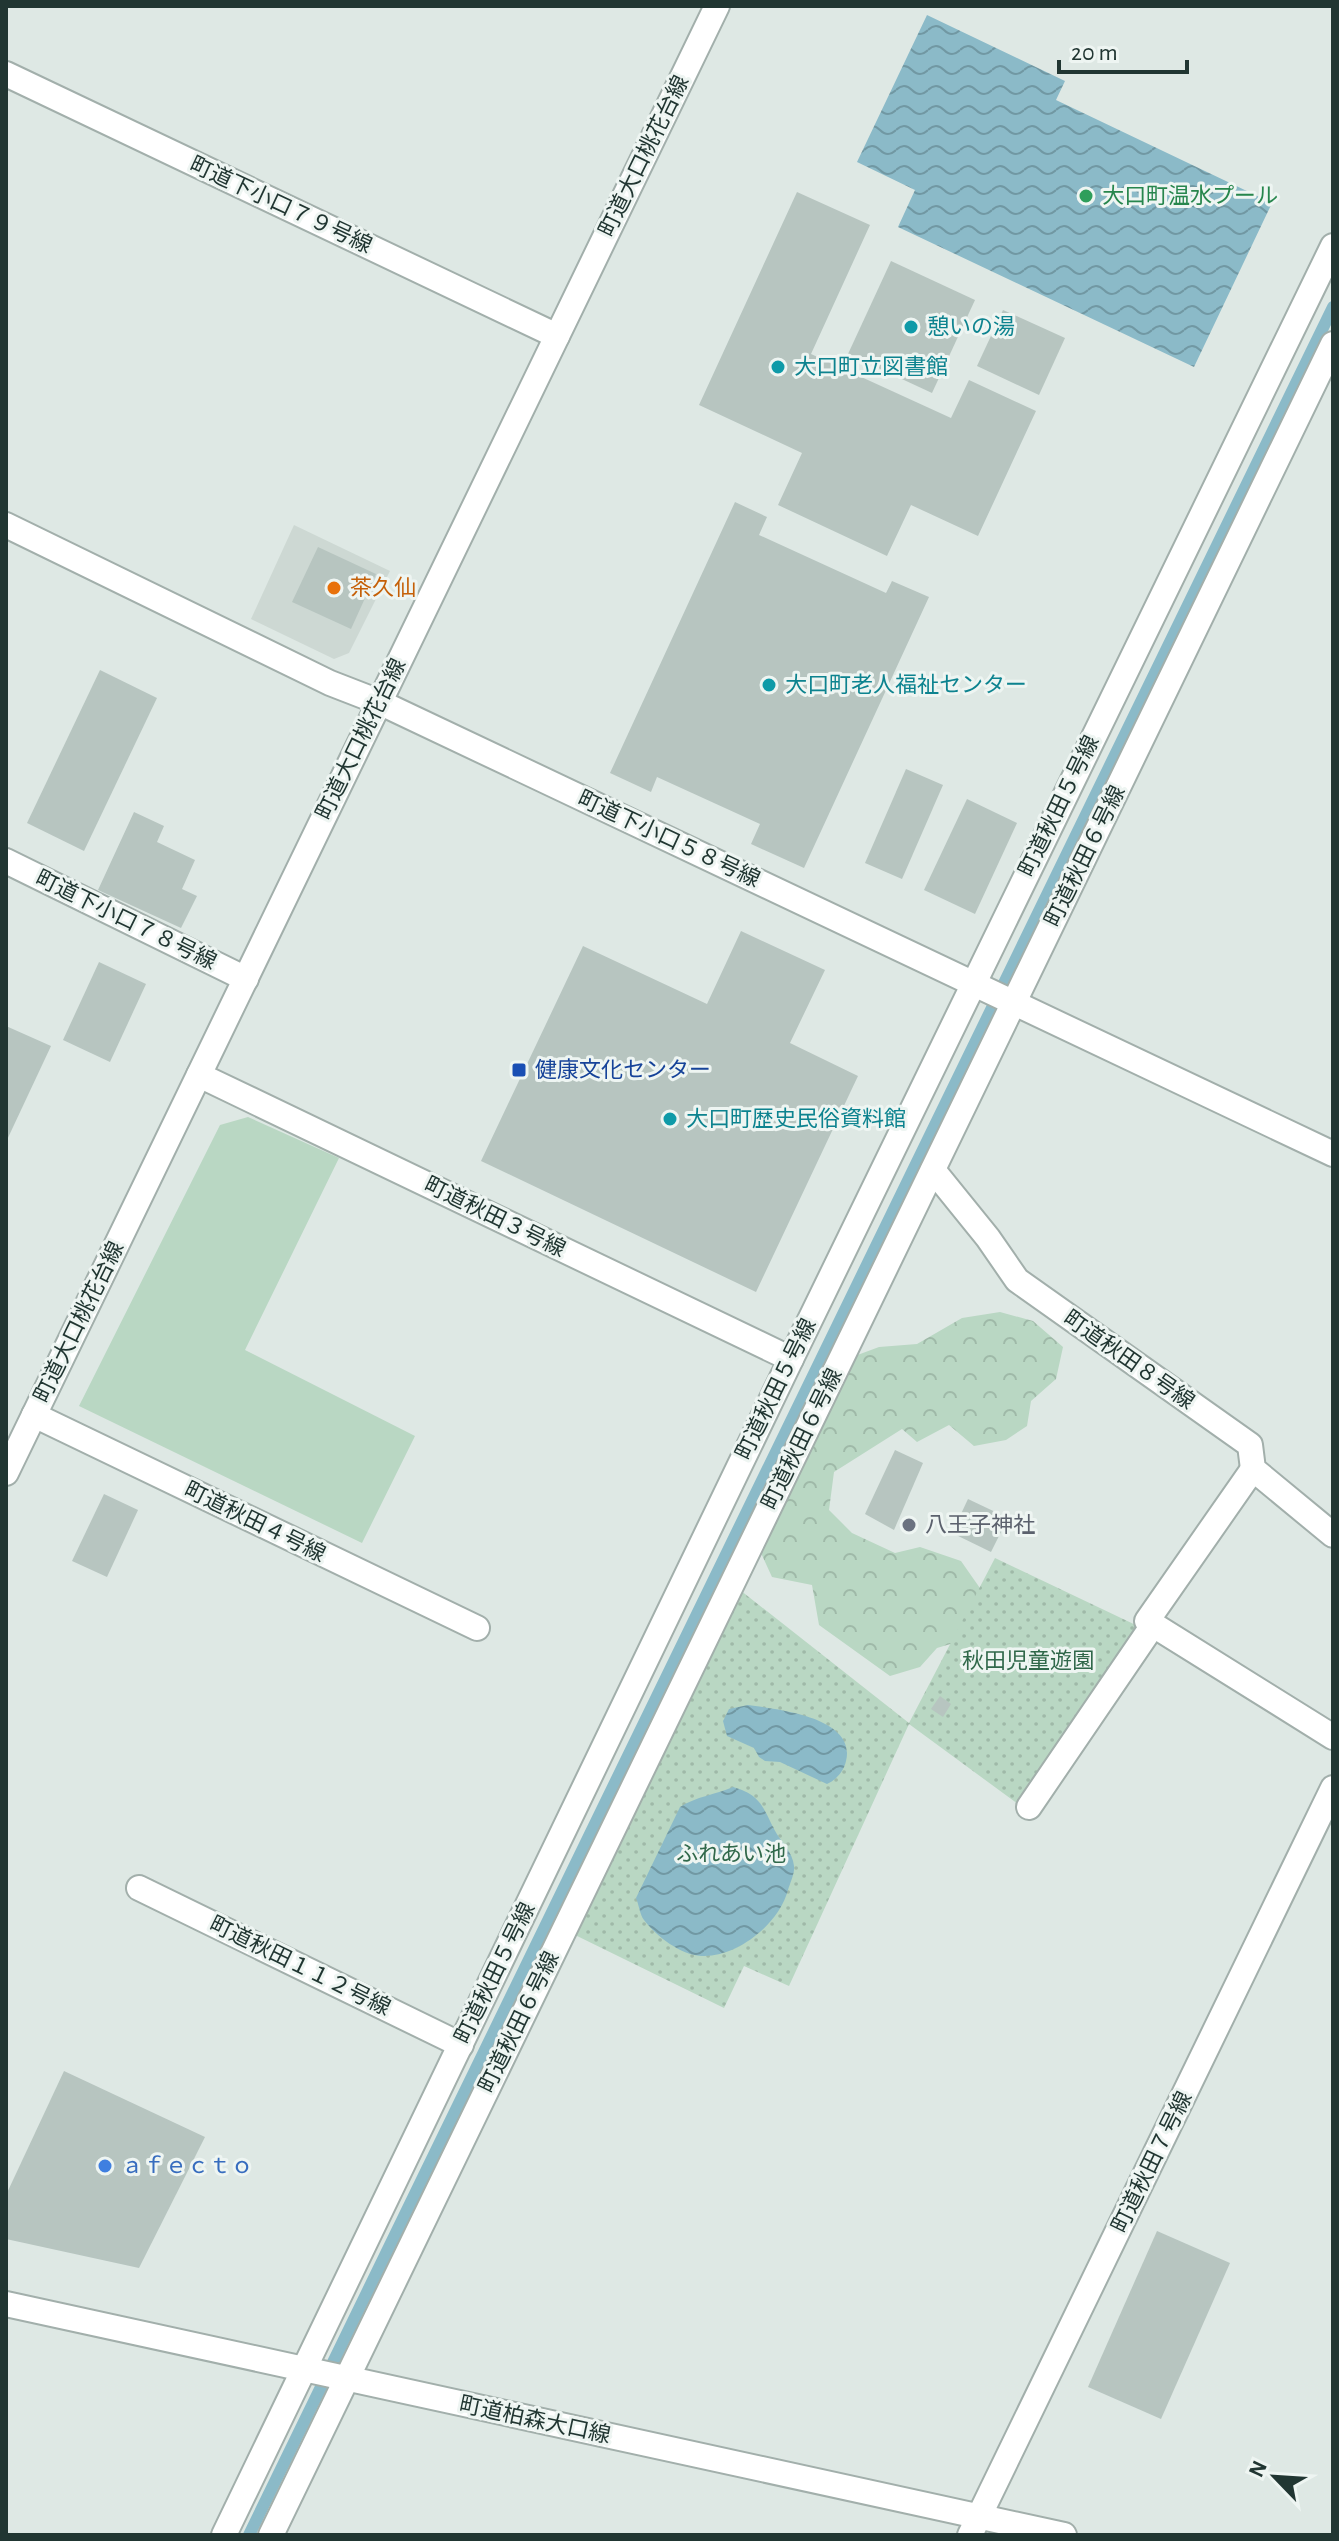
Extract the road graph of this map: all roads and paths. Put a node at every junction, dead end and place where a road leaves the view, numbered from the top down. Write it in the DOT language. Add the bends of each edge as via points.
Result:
graph roads {
  1 [pos="717,6"];
  2 [pos="6,74"];
  3 [pos="1333,246"];
  4 [pos="557,336"];
  5 [pos="1333,344"];
  6 [pos="6,525"];
  7 [pos="379,702"];
  8 [pos="6,861"];
  9 [pos="246,979"];
  10 [pos="973,982"];
  11 [pos="1014,1002"];
  12 [pos="199,1075"];
  13 [pos="1333,1154"];
  14 [pos="933,1170"];
  15 [pos="791,1359"];
  16 [pos="34,1415"];
  17 [pos="1253,1469"];
  18 [pos="6,1473"];
  19 [pos="1333,1535"];
  20 [pos="1150,1623"];
  21 [pos="477,1628"];
  22 [pos="1333,1737"];
  23 [pos="1333,1788"];
  24 [pos="1029,1807"];
  25 [pos="139,1888"];
  26 [pos="461,2045"];
  27 [pos="6,2304"];
  28 [pos="305,2369"];
  29 [pos="347,2379"];
  30 [pos="974,2526"];
  31 [pos="224,2535"];
  32 [pos="271,2535"];
  33 [pos="1064,2535"];
  1 -- 4 [label="street, 町道大口桃花台線"];
  2 -- 4 [label="street, 町道下小口７９号線"];
  3 -- 10 [label="street, 町道秋田５号線"];
  4 -- 7 [label="street, 町道大口桃花台線"];
  5 -- 11 [label="street, 町道秋田６号線"];
  6 -- 7 [label="street, 町道下小口５８号線"];
  7 -- 9 [label="street, 町道大口桃花台線"];
  7 -- 10 [label="street, 町道下小口５８号線"];
  8 -- 9 [label="street, 町道下小口７８号線"];
  9 -- 12 [label="street, 町道大口桃花台線"];
  10 -- 11 [label="street, 町道下小口５８号線"];
  10 -- 15 [label="street, 町道秋田５号線"];
  11 -- 13 [label="street, 町道下小口５８号線"];
  11 -- 14 [label="street, 町道秋田６号線"];
  12 -- 15 [label="street, 町道秋田３号線"];
  12 -- 16 [label="street, 町道大口桃花台線"];
  14 -- 17 [label="street, 町道秋田８号線" via="1017,1280 1250,1445"];
  14 -- 29 [label="street, 町道秋田６号線"];
  15 -- 26 [label="street, 町道秋田５号線"];
  16 -- 18 [label="street, 町道大口桃花台線"];
  16 -- 21 [label="street, 町道秋田４号線"];
  17 -- 19 [label="street, 町道秋田８号線"];
  17 -- 20 [label="street"];
  20 -- 22 [label="street"];
  20 -- 24 [label="street"];
  23 -- 30 [label="street, 町道秋田７号線"];
  25 -- 26 [label="street, 町道秋田１１２号線"];
  26 -- 28 [label="street, 町道秋田５号線"];
  27 -- 28 [label="street, 町道柏森大口線"];
  28 -- 29 [label="street, 町道柏森大口線"];
  28 -- 31 [label="street, 町道秋田５号線"];
  29 -- 30 [label="street, 町道柏森大口線"];
  29 -- 32 [label="street, 町道秋田６号線"];
  30 -- 33 [label="street, 町道柏森大口線"];
}
